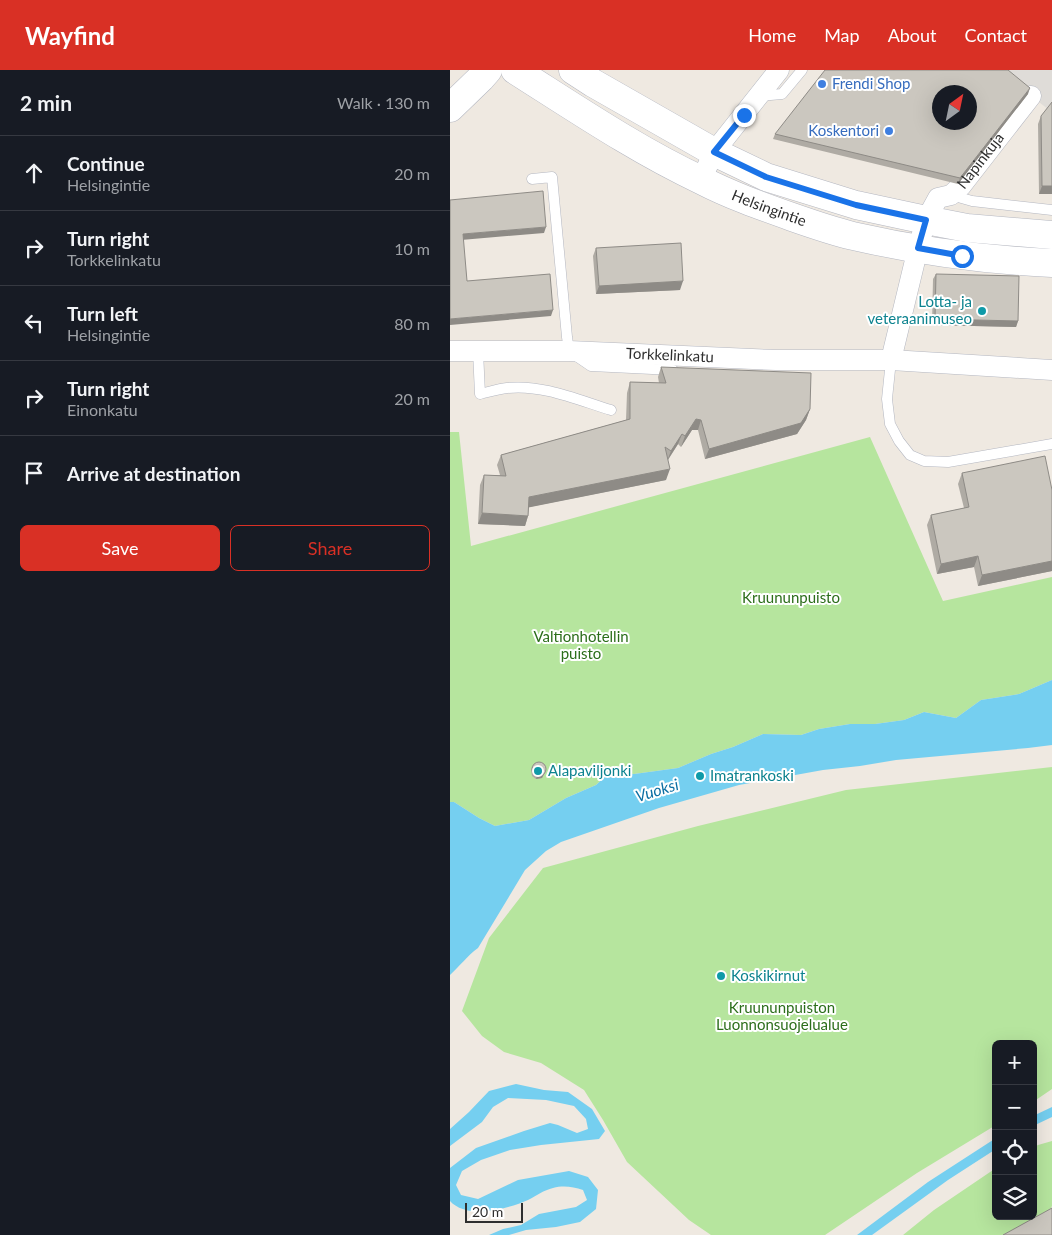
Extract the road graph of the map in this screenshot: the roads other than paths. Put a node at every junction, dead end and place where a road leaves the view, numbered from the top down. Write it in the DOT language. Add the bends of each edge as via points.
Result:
graph roads {
  1 [pos="488,70"];
  2 [pos="515,70"];
  3 [pos="573,70"];
  4 [pos="779,70"];
  5 [pos="802,70"];
  6 [pos="759,96"];
  7 [pos="1031,96"];
  8 [pos="450,108"];
  9 [pos="714,152"];
  10 [pos="532,179"];
  11 [pos="700,180"];
  12 [pos="951,195"];
  13 [pos="1052,210"];
  14 [pos="926,220"];
  15 [pos="1052,235"];
  16 [pos="918,248"];
  17 [pos="1052,263"];
  18 [pos="450,351"];
  19 [pos="478,351"];
  20 [pos="569,351"];
  21 [pos="891,360"];
  22 [pos="680,370"];
  23 [pos="1052,370"];
  24 [pos="611,410"];
  25 [pos="1052,444"];
  1 -- 8 [label="main road"];
  2 -- 11 [label="main road, Helsingintie" via="577,110"];
  3 -- 9 [label="main road, Helsingintie"];
  4 -- 6 [label="street"];
  5 -- 6 [label="lane" via="782,94"];
  6 -- 9 [label="street"];
  7 -- 12 [label="street, Napinkuja"];
  9 -- 11 [label="street"];
  9 -- 14 [label="main road, Helsingintie" via="775,180 856,205"];
  10 -- 20 [label="lane" via="552,176"];
  11 -- 16 [label="main road, Helsingintie" via="754,204 820,227"];
  12 -- 13 [label="lane" via="972,201"];
  12 -- 14 [label="street, Napinkuja" via="938,198"];
  14 -- 15 [label="main road, Helsingintie" via="967,228"];
  14 -- 16 [label="street"];
  16 -- 17 [label="main road, Helsingintie" via="962,256"];
  16 -- 21 [label="street"];
  18 -- 19 [label="street, Torkkelinkatu"];
  19 -- 20 [label="street, Torkkelinkatu"];
  19 -- 24 [label="lane" via="480,394 507,388 537,389"];
  20 -- 21 [label="street, Torkkelinkatu" via="774,364"];
  20 -- 22 [label="lane" via="591,366"];
  21 -- 23 [label="street, Torkkelinkatu"];
  21 -- 25 [label="lane" via="887,399 890,424 910,455 924,461 948,462"];
}
